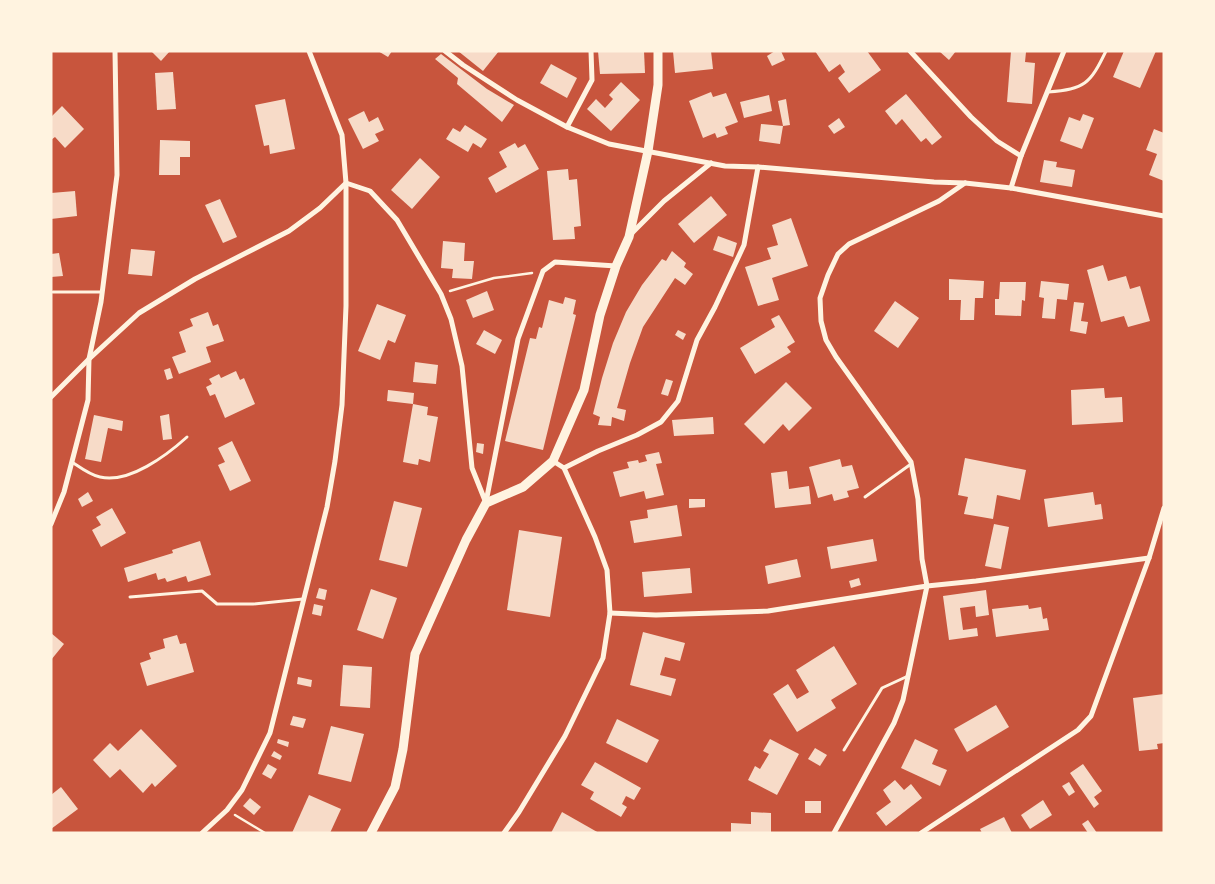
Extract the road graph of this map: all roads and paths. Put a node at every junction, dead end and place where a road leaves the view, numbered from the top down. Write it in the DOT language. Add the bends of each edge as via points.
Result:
graph roads {
  1 [pos="114,51"];
  2 [pos="309,51"];
  3 [pos="445,51"];
  4 [pos="591,51"];
  5 [pos="658,51"];
  6 [pos="910,51"];
  7 [pos="1064,51"];
  8 [pos="1106,51"];
  9 [pos="1047,92"];
  10 [pos="567,127"];
  11 [pos="648,151"];
  12 [pos="1021,156"];
  13 [pos="711,163"];
  14 [pos="758,167"];
  15 [pos="346,183"];
  16 [pos="965,183"];
  17 [pos="1011,188"];
  18 [pos="1164,216"];
  19 [pos="629,236"];
  20 [pos="616,266"];
  21 [pos="543,271"];
  22 [pos="53,292"];
  23 [pos="102,292"];
  24 [pos="441,294"];
  25 [pos="89,359"];
  26 [pos="51,397"];
  27 [pos="187,437"];
  28 [pos="553,461"];
  29 [pos="72,462"];
  30 [pos="911,464"];
  31 [pos="564,468"];
  32 [pos="865,497"];
  33 [pos="486,502"];
  34 [pos="1164,508"];
  35 [pos="51,524"];
  36 [pos="1149,558"];
  37 [pos="926,586"];
  38 [pos="130,597"];
  39 [pos="304,599"];
  40 [pos="610,613"];
  41 [pos="908,676"];
  42 [pos="844,750"];
  43 [pos="227,810"];
  44 [pos="202,833"];
  45 [pos="265,833"];
  46 [pos="371,833"];
  47 [pos="504,833"];
  48 [pos="834,833"];
  49 [pos="922,833"];
  1 -- 23 [label="street" via="117,175"];
  2 -- 15 [label="street" via="342,135"];
  3 -- 10 [label="street" via="518,100"];
  4 -- 10 [label="street" via="592,80"];
  5 -- 11 [label="street" via="658,85"];
  6 -- 12 [label="street" via="971,117 997,141"];
  7 -- 9 [label="street"];
  8 -- 9 [label="lane" via="1094,76 1086,83"];
  9 -- 12 [label="street"];
  10 -- 11 [label="street" via="609,144"];
  11 -- 13 [label="street"];
  11 -- 19 [label="street"];
  12 -- 17 [label="street"];
  13 -- 14 [label="street"];
  13 -- 19 [label="street" via="664,201"];
  14 -- 16 [label="street"];
  14 -- 31 [label="street" via="744,245 697,340 678,401 661,422"];
  15 -- 24 [label="street" via="370,191 397,220"];
  15 -- 25 [label="street" via="289,231 195,279 139,313"];
  15 -- 39 [label="street" via="342,405 327,507"];
  16 -- 17 [label="street"];
  16 -- 30 [label="street" via="940,201 849,244 838,254 820,298 826,340"];
  17 -- 18 [label="street"];
  19 -- 20 [label="street"];
  20 -- 21 [label="street" via="555,262"];
  20 -- 28 [label="street" via="600,315 584,390"];
  21 -- 24 [label="path" via="494,278"];
  21 -- 33 [label="street" via="518,339"];
  22 -- 23 [label="lane"];
  23 -- 25 [label="street"];
  24 -- 33 [label="street" via="451,319 462,366 472,468"];
  25 -- 26 [label="street"];
  25 -- 29 [label="street" via="88,400"];
  27 -- 29 [label="lane" via="172,450 125,476 98,477"];
  28 -- 31 [label="street"];
  28 -- 33 [label="street" via="523,487"];
  29 -- 35 [label="street"];
  30 -- 32 [label="lane"];
  30 -- 37 [label="street" via="918,498"];
  31 -- 40 [label="street" via="607,570"];
  33 -- 46 [label="street" via="415,654 395,788"];
  34 -- 36 [label="street"];
  36 -- 37 [label="street"];
  36 -- 49 [label="street" via="1091,716 1078,730"];
  37 -- 40 [label="street" via="768,611 656,615"];
  37 -- 41 [label="street"];
  38 -- 39 [label="lane" via="202,591 217,604"];
  39 -- 43 [label="street" via="270,732 242,790"];
  40 -- 47 [label="street" via="603,658 578,710"];
  41 -- 42 [label="lane" via="882,688"];
  41 -- 48 [label="street" via="894,723"];
  43 -- 44 [label="street"];
  43 -- 45 [label="path"];
}
